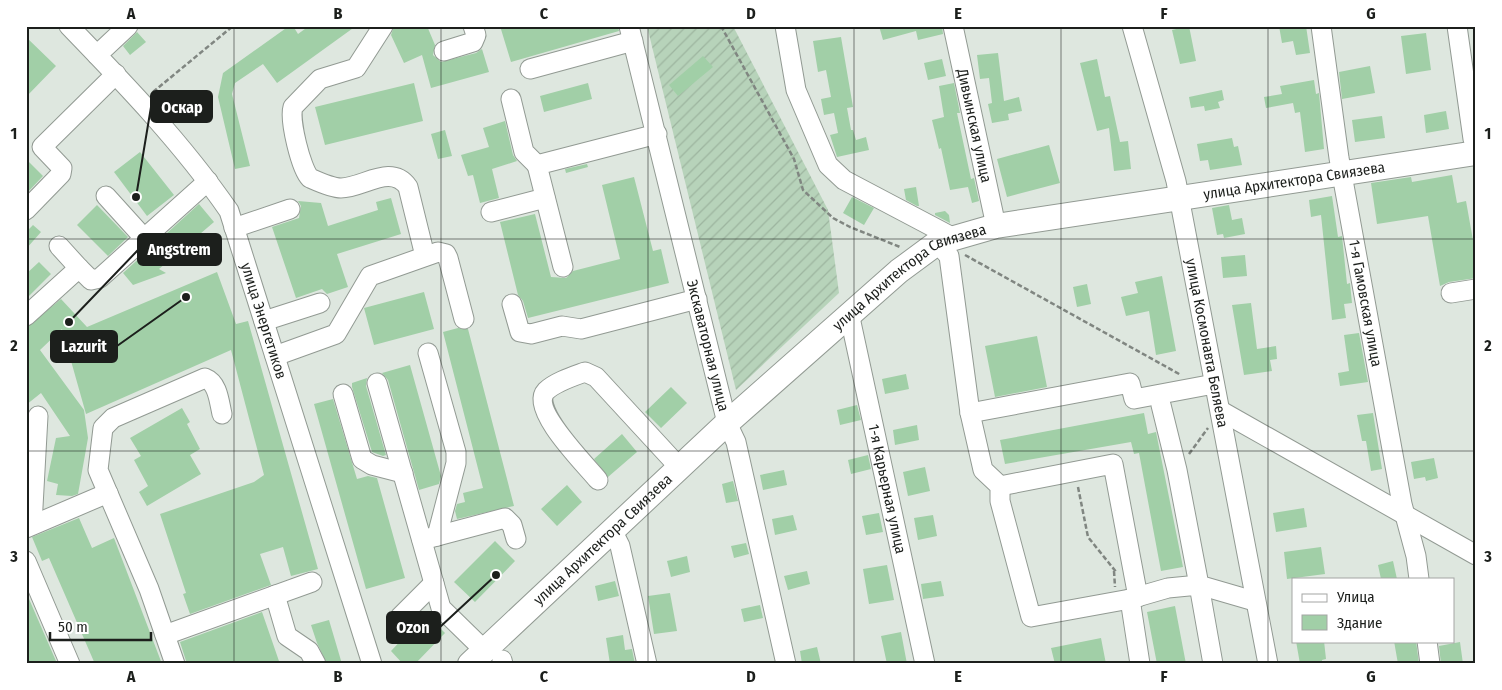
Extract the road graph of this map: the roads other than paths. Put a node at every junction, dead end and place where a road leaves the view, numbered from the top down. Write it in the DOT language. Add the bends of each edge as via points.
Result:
graph roads {
  1 [pos="69,26"];
  2 [pos="128,26"];
  3 [pos="383,26"];
  4 [pos="473,26"];
  5 [pos="785,26"];
  6 [pos="953,26"];
  7 [pos="1132,26"];
  8 [pos="1321,26"];
  9 [pos="1457,26"];
  10 [pos="631,33"];
  11 [pos="444,51"];
  12 [pos="97,55"];
  13 [pos="530,69"];
  14 [pos="116,74"];
  15 [pos="1471,88"];
  16 [pos="511,99"];
  17 [pos="657,134"];
  18 [pos="34,144"];
  19 [pos="1476,144"];
  20 [pos="1476,153"];
  21 [pos="537,164"];
  22 [pos="1342,172"];
  23 [pos="208,181"];
  24 [pos="106,196"];
  25 [pos="1178,197"];
  26 [pos="545,198"];
  27 [pos="290,209"];
  28 [pos="26,210"];
  29 [pos="491,212"];
  30 [pos="996,226"];
  31 [pos="234,228"];
  32 [pos="144,238"];
  33 [pos="949,244"];
  34 [pos="59,246"];
  35 [pos="425,256"];
  36 [pos="563,267"];
  37 [pos="79,268"];
  38 [pos="1476,289"];
  39 [pos="1451,292"];
  40 [pos="697,299"];
  41 [pos="320,303"];
  42 [pos="512,304"];
  43 [pos="849,313"];
  44 [pos="26,316"];
  45 [pos="464,319"];
  46 [pos="264,321"];
  47 [pos="428,353"];
  48 [pos="275,356"];
  49 [pos="377,383"];
  50 [pos="1206,386"];
  51 [pos="343,394"];
  52 [pos="1161,406"];
  53 [pos="1221,411"];
  54 [pos="970,413"];
  55 [pos="222,414"];
  56 [pos="38,416"];
  57 [pos="727,423"];
  58 [pos="679,467"];
  59 [pos="403,473"];
  60 [pos="598,480"];
  61 [pos="1000,486"];
  62 [pos="108,493"];
  63 [pos="1404,515"];
  64 [pos="29,526"];
  65 [pos="612,530"];
  66 [pos="430,538"];
  67 [pos="516,539"];
  68 [pos="1476,555"];
  69 [pos="26,560"];
  70 [pos="1419,578"];
  71 [pos="312,582"];
  72 [pos="434,583"];
  73 [pos="1199,585"];
  74 [pos="1135,593"];
  75 [pos="275,596"];
  76 [pos="1254,601"];
  77 [pos="400,616"];
  78 [pos="165,635"];
  79 [pos="1428,642"];
  80 [pos="490,659"];
  81 [pos="70,664"];
  82 [pos="175,664"];
  83 [pos="316,664"];
  84 [pos="372,664"];
  85 [pos="647,664"];
  86 [pos="786,664"];
  87 [pos="925,664"];
  88 [pos="1140,664"];
  89 [pos="1213,664"];
  90 [pos="1268,664"];
  91 [pos="1430,664"];
  1 -- 12 [label="street, улица Энергетиков"];
  2 -- 12 [label="street"];
  3 -- 35 [label="street" via="356,68 320,79 293,107 292,120 310,178 341,188 386,176 403,180 408,186"];
  4 -- 11 [label="street" via="474,42"];
  5 -- 33 [label="street" via="796,90 828,165 844,180"];
  6 -- 30 [label="street, Дивьинская улица"];
  7 -- 25 [label="street, улица Космонавта Беляева"];
  8 -- 22 [label="street, 1-я Гамовская улица"];
  9 -- 15 [label="street"];
  10 -- 13 [label="street"];
  10 -- 17 [label="street, Экскаваторная улица"];
  12 -- 14 [label="street, улица Энергетиков"];
  14 -- 18 [label="street"];
  14 -- 23 [label="street, улица Энергетиков"];
  15 -- 19 [label="street" via="1473,139"];
  16 -- 21 [label="street" via="524,152"];
  17 -- 21 [label="street"];
  17 -- 40 [label="street, Экскаваторная улица"];
  18 -- 28 [label="street" via="62,168 62,174"];
  20 -- 22 [label="main road, улица Архитектора Свиязева"];
  21 -- 26 [label="street"];
  22 -- 25 [label="main road, улица Архитектора Свиязева"];
  22 -- 63 [label="street, 1-я Гамовская улица"];
  23 -- 31 [label="street, улица Энергетиков" via="229,211"];
  23 -- 32 [label="street"];
  24 -- 32 [label="street"];
  25 -- 30 [label="main road, улица Архитектора Свиязева"];
  25 -- 50 [label="street, улица Космонавта Беляева"];
  26 -- 29 [label="street"];
  26 -- 36 [label="street"];
  27 -- 31 [label="street"];
  30 -- 33 [label="main road, улица Архитектора Свиязева"];
  31 -- 46 [label="street, улица Энергетиков"];
  32 -- 37 [label="street" via="96,280 87,277"];
  33 -- 43 [label="main road, улица Архитектора Свиязева" via="898,270"];
  33 -- 54 [label="street"];
  34 -- 37 [label="street"];
  35 -- 45 [label="street" via="438,252 446,254"];
  35 -- 48 [label="street" via="370,276 336,334"];
  37 -- 44 [label="street"];
  38 -- 39 [label="street"];
  40 -- 42 [label="street" via="581,329 562,326 530,334 520,332"];
  40 -- 57 [label="street, Экскаваторная улица"];
  41 -- 46 [label="street"];
  43 -- 57 [label="main road, улица Архитектора Свиязева"];
  43 -- 87 [label="street, 1-я Карьерная улица"];
  46 -- 48 [label="street, улица Энергетиков"];
  47 -- 66 [label="street" via="456,452 456,462"];
  48 -- 84 [label="street, улица Энергетиков"];
  49 -- 59 [label="street"];
  50 -- 53 [label="street, улица Космонавта Беляева"];
  50 -- 54 [label="street" via="1134,399 1130,384"];
  51 -- 59 [label="street" via="362,459"];
  52 -- 73 [label="street"];
  53 -- 63 [label="street"];
  53 -- 76 [label="street, улица Космонавта Беляева"];
  54 -- 61 [label="street" via="983,470"];
  55 -- 62 [label="street" via="215,387 211,380 205,378 107,422 100,438 98,465"];
  56 -- 64 [label="street"];
  57 -- 58 [label="main road, улица Архитектора Свиязева"];
  57 -- 86 [label="street, Экскаваторная улица" via="736,442"];
  58 -- 60 [label="street" via="596,377 585,372 549,389 544,400 553,427"];
  58 -- 65 [label="main road, улица Архитектора Свиязева"];
  59 -- 66 [label="street"];
  61 -- 74 [label="street" via="1000,501 1031,617"];
  61 -- 74 [label="street" via="1114,464"];
  62 -- 64 [label="street"];
  62 -- 78 [label="street"];
  63 -- 68 [label="street"];
  63 -- 70 [label="street, 1-я Гамовская улица"];
  65 -- 80 [label="main road, улица Архитектора Свиязева"];
  65 -- 85 [label="street" via="620,546"];
  66 -- 67 [label="street" via="505,518 512,524"];
  66 -- 72 [label="street"];
  69 -- 81 [label="street"];
  71 -- 75 [label="street"];
  72 -- 77 [label="street"];
  72 -- 80 [label="street" via="441,608"];
  73 -- 74 [label="street"];
  73 -- 76 [label="street"];
  73 -- 89 [label="street"];
  74 -- 88 [label="street"];
  75 -- 78 [label="street"];
  75 -- 83 [label="street" via="287,636 310,650"];
  76 -- 90 [label="street, улица Космонавта Беляева"];
  78 -- 82 [label="street"];
  79 -- 91 [label="street"];
}
